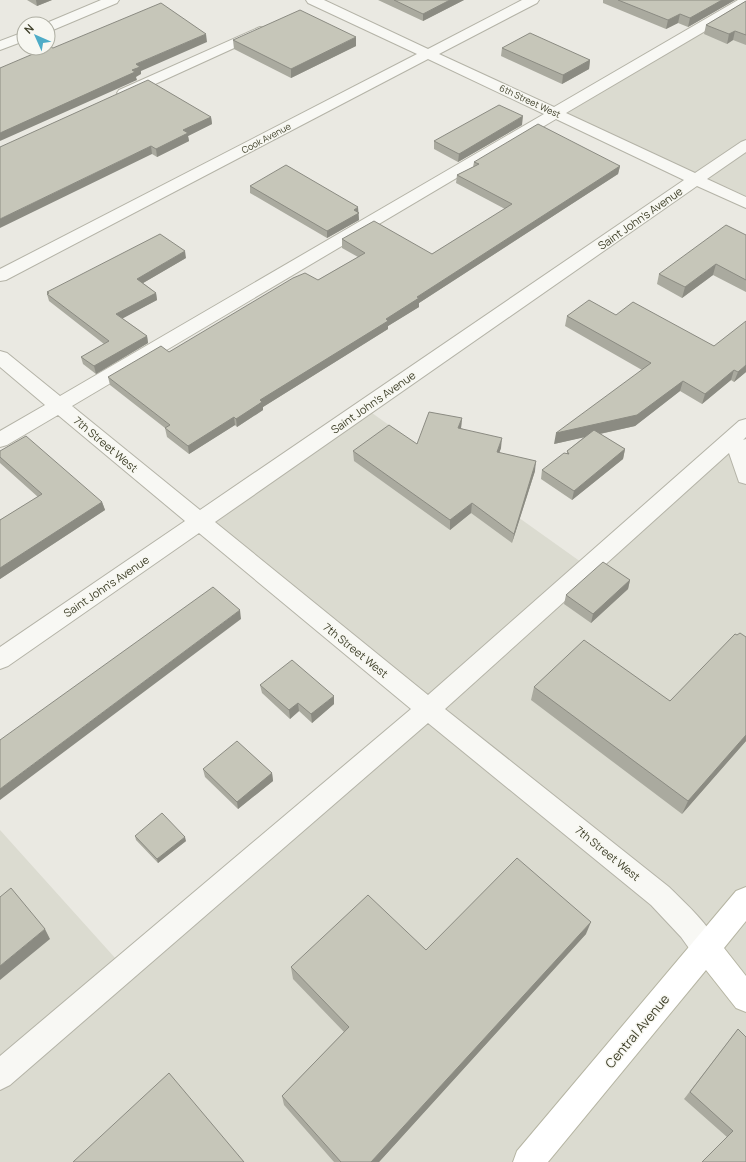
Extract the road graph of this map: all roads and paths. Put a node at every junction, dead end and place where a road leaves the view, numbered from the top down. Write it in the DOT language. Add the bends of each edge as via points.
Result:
graph roads {
  1 [pos="112,0"];
  2 [pos="532,0"];
  3 [pos="746,1"];
  4 [pos="317,3"];
  5 [pos="56,23"];
  6 [pos="271,26"];
  7 [pos="16,39"];
  8 [pos="0,46"];
  9 [pos="428,54"];
  10 [pos="114,97"];
  11 [pos="555,113"];
  12 [pos="746,145"];
  13 [pos="696,180"];
  14 [pos="746,203"];
  15 [pos="0,276"];
  16 [pos="0,357"];
  17 [pos="60,405"];
  18 [pos="746,426"];
  19 [pos="0,440"];
  20 [pos="746,446"];
  21 [pos="746,477"];
  22 [pos="200,522"];
  23 [pos="0,659"];
  24 [pos="428,709"];
  25 [pos="746,900"];
  26 [pos="706,948"];
  27 [pos="746,998"];
  28 [pos="0,1076"];
  29 [pos="528,1162"];
  1 -- 5 [label="street"];
  2 -- 9 [label="street, Cook Avenue"];
  3 -- 11 [label="street"];
  4 -- 9 [label="street, 6th Street West"];
  6 -- 10 [label="street"];
  7 -- 8 [label="street"];
  9 -- 11 [label="street, 6th Street West"];
  9 -- 15 [label="street, Cook Avenue"];
  11 -- 13 [label="street, 6th Street West"];
  11 -- 17 [label="street"];
  12 -- 13 [label="street, Saint John's Avenue"];
  13 -- 14 [label="street, 6th Street West"];
  13 -- 22 [label="street, Saint John's Avenue"];
  16 -- 17 [label="street, 7th Street West"];
  17 -- 19 [label="street"];
  17 -- 22 [label="street, 7th Street West"];
  18 -- 24 [label="street"];
  20 -- 21 [label="street" via="738,454"];
  22 -- 23 [label="street, Saint John's Avenue"];
  22 -- 24 [label="street, 7th Street West"];
  24 -- 26 [label="street, 7th Street West" via="660,896 691,928"];
  24 -- 28 [label="street"];
  25 -- 26 [label="main road, Central Avenue"];
  26 -- 27 [label="main road"];
  26 -- 29 [label="main road, Central Avenue"];
}
